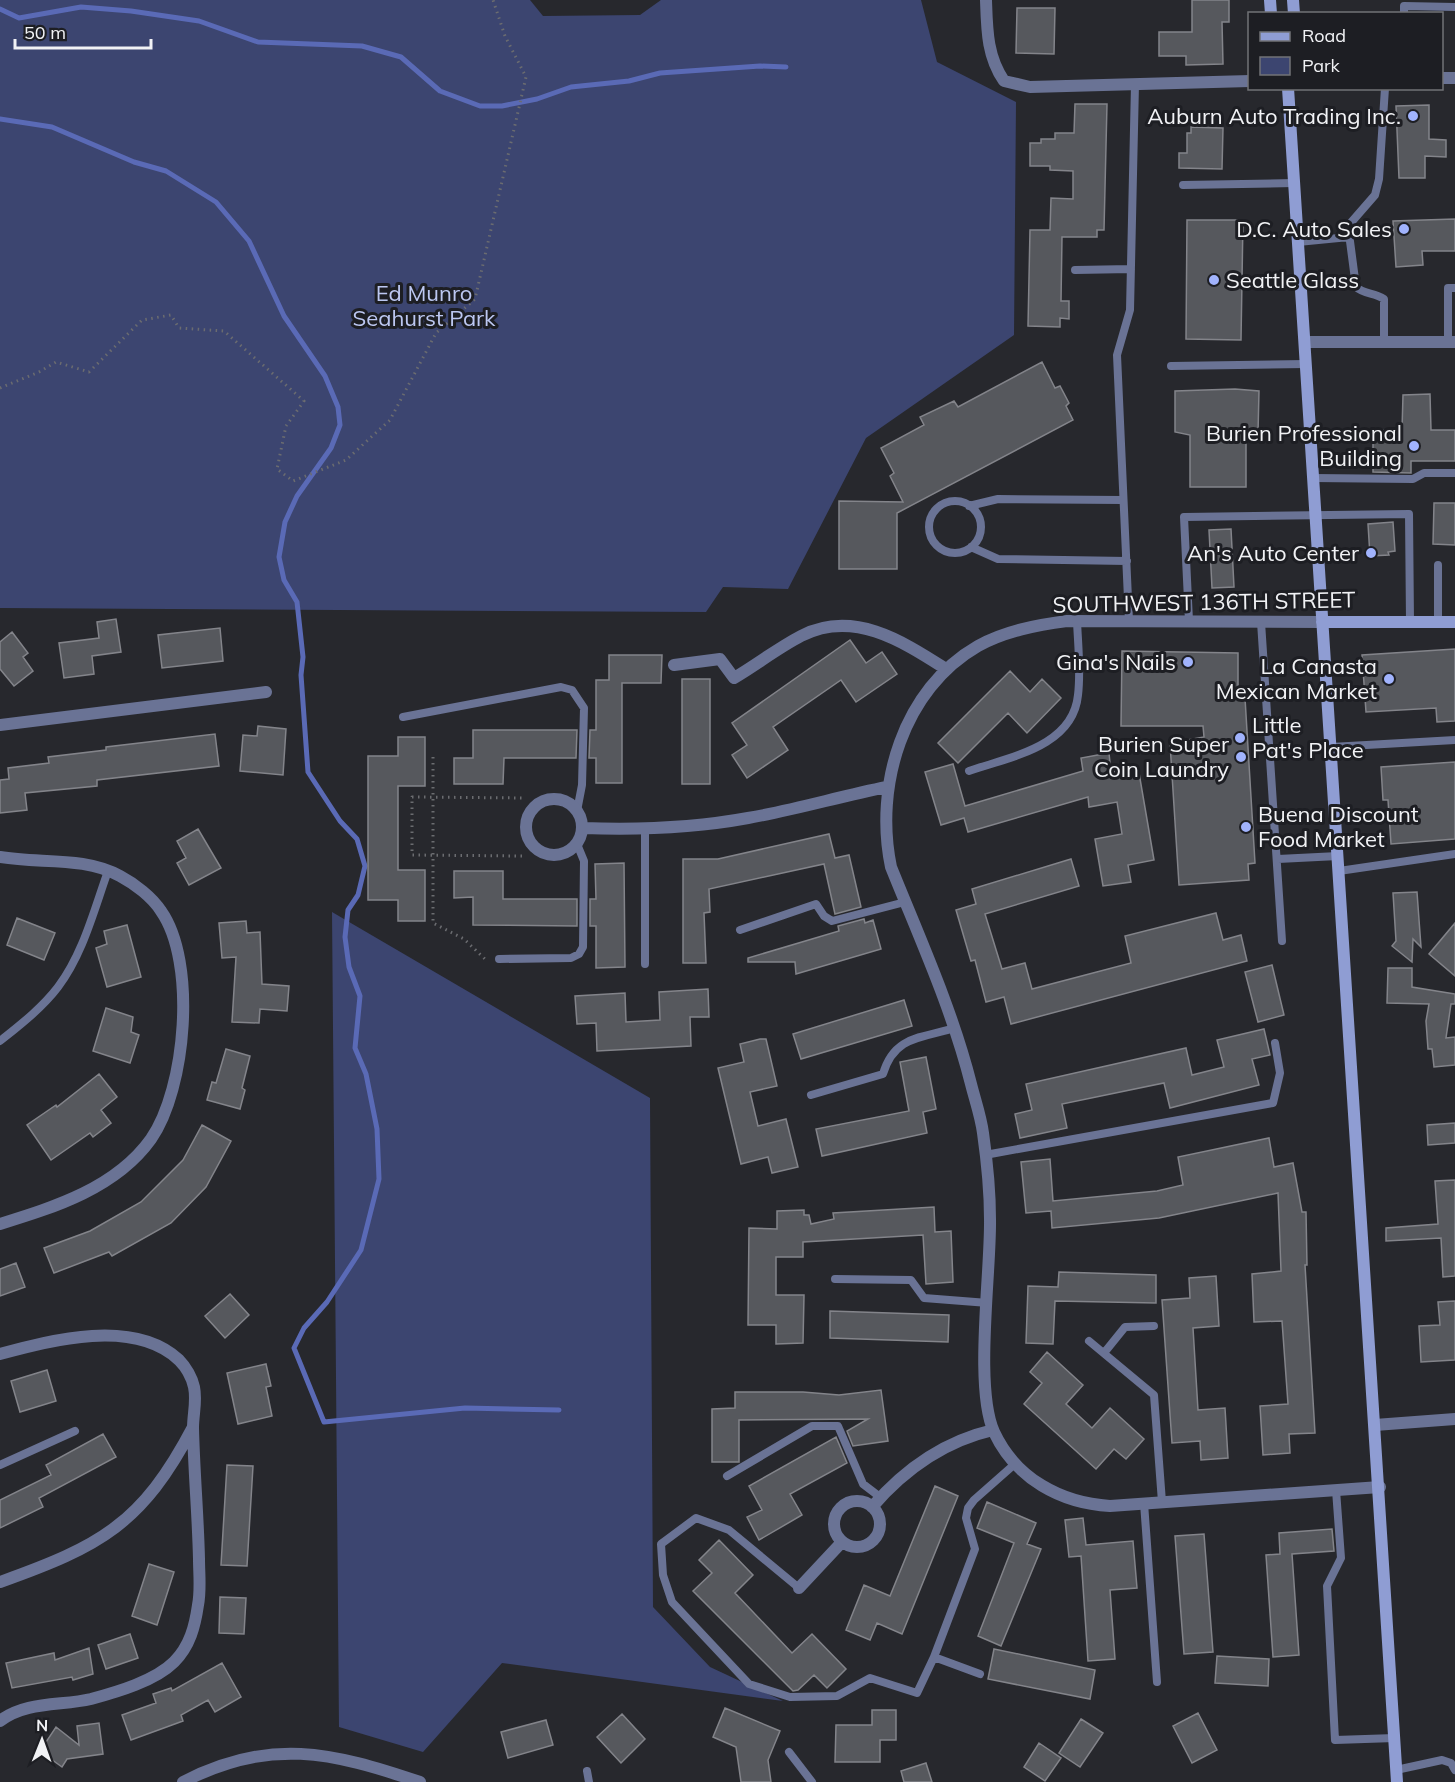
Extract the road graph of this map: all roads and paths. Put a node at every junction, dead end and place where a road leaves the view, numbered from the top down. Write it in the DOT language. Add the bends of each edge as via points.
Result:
graph roads {
  1 [pos="493,0"];
  2 [pos="986,0"];
  3 [pos="1455,7"];
  4 [pos="1404,12"];
  5 [pos="1248,81"];
  6 [pos="1135,84"];
  7 [pos="1288,90"];
  8 [pos="1385,90"];
  9 [pos="1294,183"];
  10 [pos="1183,185"];
  11 [pos="1349,237"];
  12 [pos="1298,242"];
  13 [pos="1131,269"];
  14 [pos="1075,270"];
  15 [pos="1455,288"];
  16 [pos="1305,342"];
  17 [pos="1384,342"];
  18 [pos="1451,342"];
  19 [pos="1306,364"];
  20 [pos="1171,366"];
  21 [pos="0,388"];
  22 [pos="1455,473"];
  23 [pos="1313,478"];
  24 [pos="1123,500"];
  25 [pos="969,506"];
  26 [pos="1316,514"];
  27 [pos="971,548"];
  28 [pos="1127,561"];
  29 [pos="1438,565"];
  30 [pos="1077,621"];
  31 [pos="1129,621"];
  32 [pos="1189,621"];
  33 [pos="1438,621"];
  34 [pos="1455,621"];
  35 [pos="1261,622"];
  36 [pos="1322,622"];
  37 [pos="1410,622"];
  38 [pos="674,665"];
  39 [pos="946,669"];
  40 [pos="266,692"];
  41 [pos="403,717"];
  42 [pos="0,725"];
  43 [pos="1455,740"];
  44 [pos="1331,747"];
  45 [pos="433,757"];
  46 [pos="969,771"];
  47 [pos="887,787"];
  48 [pos="433,798"];
  49 [pos="525,798"];
  50 [pos="578,811"];
  51 [pos="583,828"];
  52 [pos="645,828"];
  53 [pos="577,844"];
  54 [pos="1455,854"];
  55 [pos="433,855"];
  56 [pos="522,856"];
  57 [pos="1338,856"];
  58 [pos="0,857"];
  59 [pos="1278,859"];
  60 [pos="108,871"];
  61 [pos="1339,871"];
  62 [pos="905,902"];
  63 [pos="740,930"];
  64 [pos="1282,941"];
  65 [pos="499,959"];
  66 [pos="645,963"];
  67 [pos="955,1028"];
  68 [pos="0,1041"];
  69 [pos="1275,1043"];
  70 [pos="811,1095"];
  71 [pos="985,1155"];
  72 [pos="0,1224"];
  73 [pos="836,1279"];
  74 [pos="988,1303"];
  75 [pos="1154,1326"];
  76 [pos="1089,1341"];
  77 [pos="1104,1353"];
  78 [pos="0,1354"];
  79 [pos="1455,1419"];
  80 [pos="1376,1425"];
  81 [pos="193,1426"];
  82 [pos="993,1430"];
  83 [pos="75,1431"];
  84 [pos="1016,1463"];
  85 [pos="0,1465"];
  86 [pos="727,1476"];
  87 [pos="1380,1487"];
  88 [pos="1336,1490"];
  89 [pos="876,1502"];
  90 [pos="1162,1502"];
  91 [pos="1144,1503"];
  92 [pos="842,1542"];
  93 [pos="0,1582"];
  94 [pos="799,1588"];
  95 [pos="934,1657"];
  96 [pos="980,1674"];
  97 [pos="1157,1682"];
  98 [pos="0,1721"];
  99 [pos="1395,1738"];
  100 [pos="789,1752"];
  101 [pos="1455,1770"];
  102 [pos="587,1771"];
  103 [pos="1397,1776"];
  104 [pos="183,1782"];
  105 [pos="420,1782"];
  106 [pos="589,1782"];
  107 [pos="812,1782"];
  1 -- 21 [label="path" via="525,77 475,298 436,333 390,420 346,460 293,481 277,469 286,426 304,401 224,331 179,328 171,315 142,320 89,372 56,362"];
  2 -- 6 [label="street" via="988,46 1004,81 1030,87"];
  3 -- 4 [label="lane" via="1404,6"];
  5 -- 6 [label="street"];
  6 -- 13 [label="lane"];
  7 -- 9 [label="main road"];
  8 -- 11 [label="lane" via="1379,179 1375,195 1348,226"];
  9 -- 10 [label="lane"];
  9 -- 12 [label="main road"];
  11 -- 12 [label="lane"];
  11 -- 17 [label="lane" via="1356,287 1362,293 1378,294 1384,299"];
  12 -- 16 [label="main road"];
  13 -- 14 [label="lane"];
  13 -- 24 [label="lane" via="1130,310 1117,355"];
  15 -- 18 [label="lane" via="1448,288"];
  16 -- 17 [label="street"];
  16 -- 19 [label="main road"];
  17 -- 18 [label="street"];
  19 -- 20 [label="lane"];
  19 -- 23 [label="main road"];
  22 -- 23 [label="lane" via="1424,472 1413,479"];
  23 -- 26 [label="main road"];
  24 -- 25 [label="lane" via="998,499"];
  24 -- 28 [label="lane"];
  25 -- 27 [label="lane" via="980,526 980,534"];
  25 -- 27 [label="lane" via="954,501 939,507 929,528 934,543 948,552"];
  26 -- 32 [label="lane" via="1184,517"];
  26 -- 36 [label="main road"];
  26 -- 37 [label="lane" via="1410,514"];
  27 -- 28 [label="lane" via="998,560"];
  28 -- 31 [label="lane"];
  29 -- 33 [label="lane"];
  30 -- 31 [label="street, SOUTHWEST 136TH STREET"];
  30 -- 39 [label="street, SOUTHWEST 136TH STREET" via="1037,625 1008,634 979,646"];
  30 -- 46 [label="lane" via="1078,696 1067,724 1041,746"];
  31 -- 32 [label="street, SOUTHWEST 136TH STREET"];
  32 -- 35 [label="street, SOUTHWEST 136TH STREET"];
  33 -- 34 [label="main road, SOUTHWEST 136TH STREET"];
  33 -- 37 [label="main road, SOUTHWEST 136TH STREET"];
  35 -- 36 [label="street, SOUTHWEST 136TH STREET"];
  35 -- 59 [label="lane"];
  36 -- 37 [label="main road, SOUTHWEST 136TH STREET"];
  36 -- 44 [label="main road"];
  38 -- 39 [label="street" via="720,659 734,678 801,636 818,629 851,625 897,639"];
  39 -- 47 [label="street, SOUTHWEST 136TH STREET" via="911,718"];
  40 -- 42 [label="street"];
  41 -- 50 [label="lane" via="561,687 572,690 584,708"];
  43 -- 44 [label="lane"];
  44 -- 57 [label="main road"];
  45 -- 48 [label="path"];
  47 -- 52 [label="street" via="748,818"];
  47 -- 62 [label="street, SOUTHWEST 136TH STREET" via="886,845"];
  48 -- 49 [label="path"];
  48 -- 55 [label="path"];
  48 -- 55 [label="path" via="412,797 412,855"];
  50 -- 51 [label="street"];
  50 -- 53 [label="street" via="564,800 546,800 531,810 525,826 530,843 544,854 562,854"];
  51 -- 52 [label="street"];
  51 -- 53 [label="street"];
  52 -- 66 [label="lane"];
  53 -- 65 [label="lane" via="584,861 583,947 579,954 571,958"];
  54 -- 61 [label="lane"];
  55 -- 56 [label="path"];
  55 -- 65 [label="path" via="433,923 464,939 488,962"];
  57 -- 59 [label="lane"];
  57 -- 61 [label="main road"];
  58 -- 60 [label="street" via="59,861"];
  59 -- 64 [label="lane"];
  60 -- 68 [label="lane" via="75,958 58,987"];
  60 -- 72 [label="street" via="140,890 161,911 173,934 182,989 181,1039 170,1098 152,1138 102,1184 72,1199"];
  61 -- 80 [label="main road"];
  62 -- 63 [label="lane" via="832,921 816,904"];
  62 -- 67 [label="street, SOUTHWEST 136TH STREET"];
  67 -- 70 [label="lane" via="904,1043 887,1060 883,1074"];
  67 -- 71 [label="street, SOUTHWEST 136TH STREET" via="983,1131"];
  69 -- 71 [label="lane" via="1280,1073 1273,1103"];
  71 -- 74 [label="street, SOUTHWEST 136TH STREET" via="990,1219"];
  73 -- 74 [label="lane" via="911,1280 920,1294 932,1301"];
  74 -- 82 [label="street, SOUTHWEST 136TH STREET" via="985,1374"];
  75 -- 77 [label="lane" via="1125,1327"];
  76 -- 77 [label="lane"];
  77 -- 90 [label="lane" via="1155,1395"];
  78 -- 81 [label="street" via="79,1336 120,1336 151,1343 179,1360 189,1373 196,1405"];
  79 -- 80 [label="street"];
  80 -- 87 [label="main road"];
  81 -- 93 [label="street" via="153,1493 125,1522 92,1545"];
  81 -- 98 [label="street" via="199,1601 186,1647 173,1664 149,1678 91,1699 32,1707"];
  82 -- 84 [label="street"];
  82 -- 89 [label="street" via="970,1435 932,1453"];
  83 -- 85 [label="lane"];
  84 -- 91 [label="street" via="1039,1484 1063,1498 1102,1505"];
  84 -- 95 [label="lane" via="968,1508 966,1518 975,1549"];
  86 -- 89 [label="lane" via="812,1426 838,1426 862,1484"];
  87 -- 88 [label="street"];
  87 -- 99 [label="main road"];
  88 -- 90 [label="street"];
  88 -- 99 [label="lane" via="1341,1558 1328,1586 1335,1740"];
  89 -- 92 [label="street" via="880,1528 872,1542 857,1548"];
  89 -- 92 [label="street" via="857,1501 842,1506 834,1528"];
  90 -- 91 [label="street"];
  91 -- 97 [label="lane"];
  92 -- 94 [label="street"];
  94 -- 95 [label="lane" via="729,1530 696,1518 661,1544 663,1575 672,1602 749,1684 790,1697 837,1696 870,1678 917,1693"];
  95 -- 96 [label="lane"];
  99 -- 103 [label="main road"];
  100 -- 107 [label="lane"];
  101 -- 103 [label="lane" via="1451,1763 1442,1760"];
  102 -- 106 [label="lane"];
  104 -- 105 [label="street" via="251,1755 311,1753"];
}
